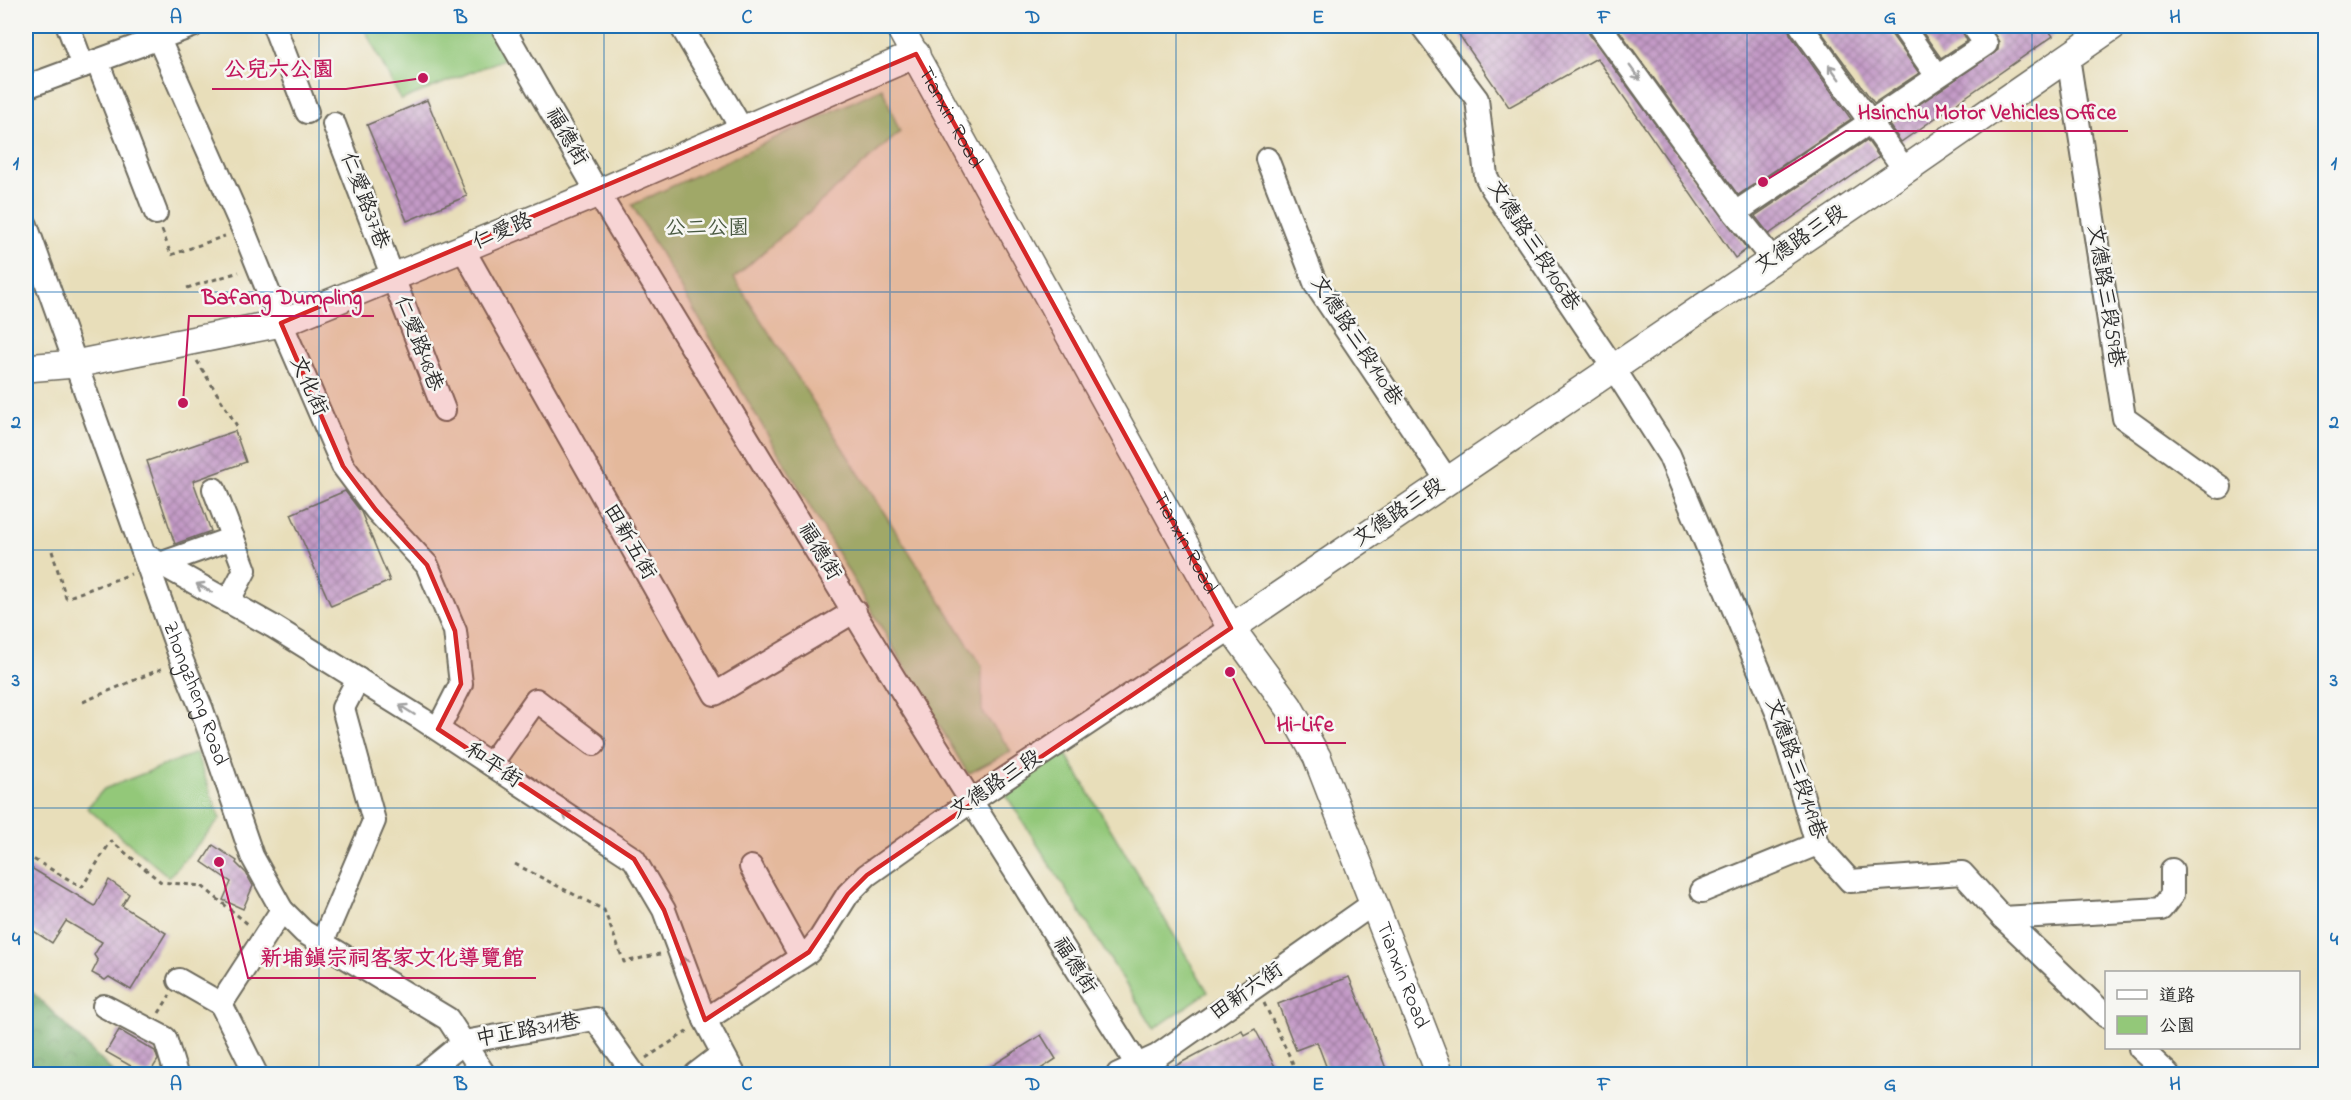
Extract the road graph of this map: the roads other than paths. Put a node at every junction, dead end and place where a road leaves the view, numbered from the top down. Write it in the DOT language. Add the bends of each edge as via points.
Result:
graph roads {
  1 [pos="68,26"];
  2 [pos="192,26"];
  3 [pos="274,26"];
  4 [pos="502,26"];
  5 [pos="681,26"];
  6 [pos="899,26"];
  7 [pos="1422,26"];
  8 [pos="1600,26"];
  9 [pos="1801,26"];
  10 [pos="1902,26"];
  11 [pos="1973,26"];
  12 [pos="2113,26"];
  13 [pos="156,32"];
  14 [pos="916,54"];
  15 [pos="2067,57"];
  16 [pos="90,64"];
  17 [pos="1938,76"];
  18 [pos="26,87"];
  19 [pos="307,112"];
  20 [pos="1870,121"];
  21 [pos="334,124"];
  22 [pos="743,131"];
  23 [pos="1267,159"];
  24 [pos="1905,170"];
  25 [pos="598,193"];
  26 [pos="156,213"];
  27 [pos="1735,213"];
  28 [pos="26,225"];
  29 [pos="463,249"];
  30 [pos="1772,259"];
  31 [pos="393,277"];
  32 [pos="281,323"];
  33 [pos="75,364"];
  34 [pos="1613,367"];
  35 [pos="26,368"];
  36 [pos="444,410"];
  37 [pos="1448,480"];
  38 [pos="2220,487"];
  39 [pos="214,489"];
  40 [pos="233,538"];
  41 [pos="152,562"];
  42 [pos="228,602"];
  43 [pos="855,611"];
  44 [pos="1231,628"];
  45 [pos="358,679"];
  46 [pos="438,729"];
  47 [pos="594,744"];
  48 [pos="491,764"];
  49 [pos="970,802"];
  50 [pos="1817,844"];
  51 [pos="751,867"];
  52 [pos="2172,870"];
  53 [pos="1702,891"];
  54 [pos="1374,903"];
  55 [pos="282,910"];
  56 [pos="2003,918"];
  57 [pos="322,943"];
  58 [pos="801,957"];
  59 [pos="179,980"];
  60 [pos="221,1004"];
  61 [pos="104,1006"];
  62 [pos="2105,1015"];
  63 [pos="705,1020"];
  64 [pos="464,1042"];
  65 [pos="2142,1049"];
  66 [pos="722,1054"];
  67 [pos="632,1071"];
  68 [pos="1133,1071"];
  69 [pos="176,1074"];
  70 [pos="256,1074"];
  71 [pos="424,1074"];
  72 [pos="484,1074"];
  73 [pos="696,1074"];
  74 [pos="734,1074"];
  75 [pos="1440,1074"];
  76 [pos="2168,1074"];
  1 -- 16 [label="street"];
  2 -- 13 [label="street"];
  3 -- 19 [label="street"];
  4 -- 25 [label="street, 福德街"];
  5 -- 22 [label="street"];
  6 -- 14 [label="main road, Tianxin Road"];
  7 -- 34 [label="street, 文德路三段106巷" via="1477,99 1486,176 1492,188"];
  8 -- 27 [label="street, one-way"];
  20 -- 9 [label="street, one-way"];
  10 -- 17 [label="street"];
  11 -- 17 [label="street" via="1986,44"];
  12 -- 15 [label="main road, 文德路三段"];
  13 -- 16 [label="street"];
  13 -- 32 [label="street, 文化街"];
  14 -- 22 [label="main road, 仁愛路"];
  14 -- 44 [label="main road, Tianxin Road"];
  15 -- 24 [label="main road, 文德路三段"];
  15 -- 38 [label="street, 文德路三段59巷" via="2124,418"];
  16 -- 18 [label="street"];
  16 -- 26 [label="street"];
  17 -- 20 [label="street"];
  20 -- 24 [label="street"];
  20 -- 27 [label="street"];
  21 -- 31 [label="street, 仁愛路37巷"];
  22 -- 25 [label="main road, 仁愛路"];
  23 -- 37 [label="street, 文德路三段140巷" via="1316,285"];
  24 -- 30 [label="main road, 文德路三段"];
  25 -- 29 [label="main road, 仁愛路"];
  25 -- 43 [label="street, 福德街"];
  27 -- 30 [label="street"];
  28 -- 33 [label="street, Zhongzheng Road"];
  29 -- 31 [label="main road, 仁愛路"];
  29 -- 43 [label="street, 田新五街" via="715,694"];
  30 -- 34 [label="main road, 文德路三段"];
  31 -- 32 [label="main road, 仁愛路"];
  31 -- 36 [label="street, 仁愛路48巷"];
  32 -- 33 [label="main road, 仁愛路"];
  32 -- 46 [label="street, 文化街" via="343,466 376,510 427,565 455,631 461,684"];
  33 -- 35 [label="main road, 仁愛路"];
  33 -- 41 [label="street, Zhongzheng Road"];
  34 -- 37 [label="main road, 文德路三段"];
  34 -- 50 [label="street, 文德路三段149巷" via="1669,455 1779,717"];
  37 -- 44 [label="main road, 文德路三段"];
  39 -- 40 [label="street"];
  40 -- 41 [label="street"];
  40 -- 42 [label="street" via="245,570"];
  42 -- 41 [label="street, 和平街, one-way"];
  41 -- 55 [label="street, Zhongzheng Road" via="182,661 252,856"];
  42 -- 45 [label="street, 和平街"];
  43 -- 49 [label="street, 福德街"];
  44 -- 49 [label="street, 文德路三段"];
  44 -- 54 [label="main road, Tianxin Road" via="1289,707 1317,757"];
  46 -- 45 [label="street, 和平街, one-way"];
  45 -- 57 [label="street" via="343,708 374,821"];
  46 -- 48 [label="street, 和平街"];
  47 -- 48 [label="street" via="536,700"];
  63 -- 48 [label="street, 和平街, one-way" via="664,910 634,859"];
  49 -- 58 [label="street, 文德路三段" via="867,875 848,894 809,952"];
  49 -- 68 [label="street, 福德街"];
  50 -- 53 [label="street"];
  50 -- 56 [label="street, 文德路三段149巷" via="1850,881 1962,873"];
  51 -- 58 [label="street"];
  52 -- 56 [label="street" via="2172,895 2161,909"];
  54 -- 68 [label="street, 田新六街"];
  54 -- 75 [label="main road, Tianxin Road"];
  55 -- 57 [label="street, Zhongzheng Road"];
  55 -- 60 [label="street"];
  56 -- 62 [label="street, 文德路三段149巷"];
  57 -- 64 [label="street, Zhongzheng Road" via="448,1019"];
  58 -- 63 [label="street, 文德路三段"];
  59 -- 60 [label="street"];
  60 -- 70 [label="street"];
  61 -- 69 [label="street" via="165,1038"];
  63 -- 66 [label="street, 和平街"];
  64 -- 67 [label="street, 中正路311巷" via="595,1019"];
  64 -- 71 [label="street"];
  64 -- 72 [label="street, Zhongzheng Road"];
  65 -- 76 [label="street"];
  66 -- 73 [label="street"];
  66 -- 74 [label="street, 和平街"];
}
